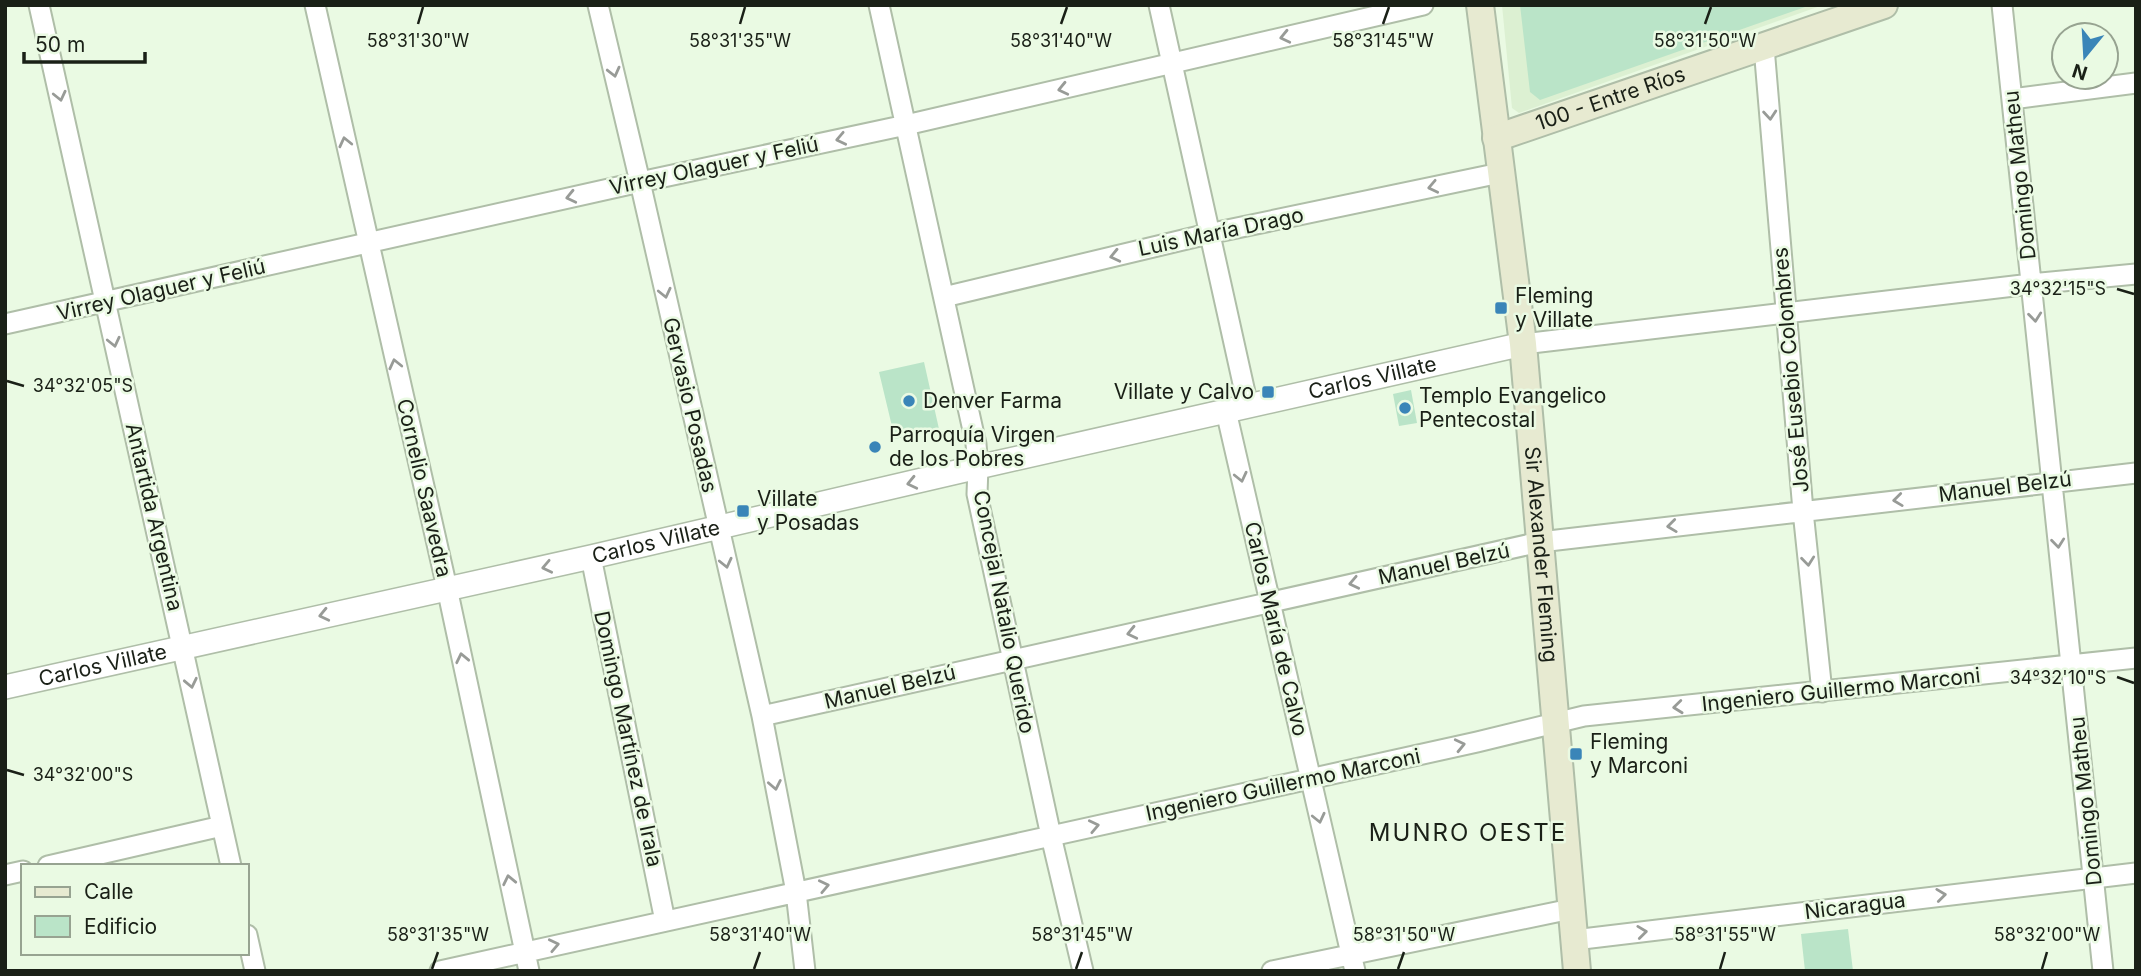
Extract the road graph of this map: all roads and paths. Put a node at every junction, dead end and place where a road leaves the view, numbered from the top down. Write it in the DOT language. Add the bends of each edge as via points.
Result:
graph roads {
  1 [pos="39,5"];
  2 [pos="315,5"];
  3 [pos="598,5"];
  4 [pos="879,5"];
  5 [pos="1158,5"];
  6 [pos="1423,5"];
  7 [pos="1480,5"];
  8 [pos="1884,5"];
  9 [pos="2002,5"];
  10 [pos="1764,47"];
  11 [pos="1171,64"];
  12 [pos="2136,83"];
  13 [pos="2012,99"];
  14 [pos="906,125"];
  15 [pos="1496,138"];
  16 [pos="1500,173"];
  17 [pos="640,182"];
  18 [pos="1208,234"];
  19 [pos="368,243"];
  20 [pos="2136,274"];
  21 [pos="2031,284"];
  22 [pos="944,297"];
  23 [pos="106,303"];
  24 [pos="1787,312"];
  25 [pos="5,324"];
  26 [pos="1523,344"];
  27 [pos="1237,408"];
  28 [pos="978,467"];
  29 [pos="2136,473"];
  30 [pos="2052,482"];
  31 [pos="1803,511"];
  32 [pos="718,528"];
  33 [pos="1540,542"];
  34 [pos="591,557"];
  35 [pos="447,588"];
  36 [pos="1270,602"];
  37 [pos="183,647"];
  38 [pos="2136,658"];
  39 [pos="1013,660"];
  40 [pos="2071,666"];
  41 [pos="5,687"];
  42 [pos="1822,692"];
  43 [pos="762,716"];
  44 [pos="1556,724"];
  45 [pos="1310,779"];
  46 [pos="222,826"];
  47 [pos="1051,836"];
  48 [pos="56,864"];
  49 [pos="231,864"];
  50 [pos="2136,873"];
  51 [pos="2093,877"];
  52 [pos="796,892"];
  53 [pos="1572,909"];
  54 [pos="665,920"];
  55 [pos="248,940"];
  56 [pos="1574,940"];
  57 [pos="527,961"];
  58 [pos="1353,962"];
  59 [pos="255,971"];
  60 [pos="440,971"];
  61 [pos="805,971"];
  62 [pos="1083,971"];
  63 [pos="1272,971"];
  64 [pos="1577,971"];
  65 [pos="2103,971"];
  1 -- 23 [label="street, Antartida Argentina, one-way"];
  19 -- 2 [label="street, Cornelio Saavedra, one-way"];
  3 -- 17 [label="street, Gervasio Posadas, one-way"];
  4 -- 14 [label="street, Concejal Natalio Querido"];
  5 -- 11 [label="street, Carlos María de Calvo"];
  6 -- 11 [label="street, Virrey Olaguer y Feliú, one-way"];
  7 -- 15 [label="main road, Sir Alexander Fleming"];
  8 -- 10 [label="main road, 100 - Entre Ríos"];
  9 -- 13 [label="street, Domingo Matheu"];
  10 -- 15 [label="main road, 100 - Entre Ríos"];
  10 -- 24 [label="street, José Eusebio Colombres, one-way"];
  11 -- 14 [label="street, Virrey Olaguer y Feliú, one-way"];
  11 -- 18 [label="street, Carlos María de Calvo"];
  12 -- 13 [label="street"];
  13 -- 21 [label="street, Domingo Matheu"];
  14 -- 17 [label="street, Virrey Olaguer y Feliú, one-way"];
  14 -- 22 [label="street, Concejal Natalio Querido"];
  15 -- 16 [label="main road, Sir Alexander Fleming"];
  16 -- 18 [label="street, Luis María Drago, one-way"];
  16 -- 26 [label="main road, Sir Alexander Fleming"];
  17 -- 19 [label="street, Virrey Olaguer y Feliú, one-way"];
  17 -- 32 [label="street, Gervasio Posadas, one-way"];
  18 -- 22 [label="street, Luis María Drago, one-way"];
  18 -- 27 [label="street, Carlos María de Calvo"];
  19 -- 23 [label="street, Virrey Olaguer y Feliú"];
  35 -- 19 [label="street, Cornelio Saavedra, one-way"];
  20 -- 21 [label="street, Carlos Villate"];
  21 -- 24 [label="street, Carlos Villate"];
  21 -- 30 [label="street, Domingo Matheu, one-way"];
  22 -- 28 [label="street, Concejal Natalio Querido"];
  23 -- 25 [label="street, Virrey Olaguer y Feliú"];
  23 -- 37 [label="street, Antartida Argentina, one-way"];
  24 -- 26 [label="street, Carlos Villate"];
  24 -- 31 [label="street, José Eusebio Colombres"];
  26 -- 27 [label="street, Carlos Villate"];
  26 -- 33 [label="main road, Sir Alexander Fleming"];
  27 -- 28 [label="street, Carlos Villate"];
  27 -- 36 [label="street, Carlos María de Calvo, one-way"];
  28 -- 32 [label="street, Carlos Villate, one-way"];
  28 -- 39 [label="street, Concejal Natalio Querido" via="977,494"];
  29 -- 30 [label="street, Manuel Belzú"];
  30 -- 31 [label="street, Manuel Belzú, one-way"];
  30 -- 40 [label="street, Domingo Matheu, one-way"];
  31 -- 33 [label="street, Manuel Belzú, one-way"];
  31 -- 42 [label="street, José Eusebio Colombres, one-way"];
  32 -- 34 [label="street, Carlos Villate"];
  32 -- 43 [label="street, Gervasio Posadas, one-way"];
  33 -- 36 [label="street, Manuel Belzú, one-way"];
  33 -- 44 [label="main road, Sir Alexander Fleming"];
  34 -- 35 [label="street, Carlos Villate, one-way"];
  34 -- 54 [label="street, Domingo Martínez de Irala"];
  35 -- 37 [label="street, Carlos Villate, one-way"];
  57 -- 35 [label="street, Cornelio Saavedra, one-way"];
  36 -- 39 [label="street, Manuel Belzú, one-way"];
  36 -- 45 [label="street, Carlos María de Calvo"];
  37 -- 41 [label="street, Carlos Villate"];
  37 -- 46 [label="street, Antartida Argentina, one-way"];
  38 -- 40 [label="street, Ingeniero Guillermo Marconi"];
  39 -- 43 [label="street, Manuel Belzú"];
  39 -- 47 [label="street, Concejal Natalio Querido"];
  40 -- 42 [label="street, Ingeniero Guillermo Marconi"];
  40 -- 51 [label="street, Domingo Matheu"];
  42 -- 44 [label="street, Ingeniero Guillermo Marconi, one-way" via="1584,716"];
  43 -- 52 [label="street, Gervasio Posadas, one-way"];
  45 -- 44 [label="street, Ingeniero Guillermo Marconi, one-way"];
  44 -- 53 [label="main road, Sir Alexander Fleming"];
  47 -- 45 [label="street, Ingeniero Guillermo Marconi, one-way"];
  45 -- 58 [label="street, Carlos María de Calvo, one-way"];
  46 -- 48 [label="street"];
  46 -- 49 [label="street, Antartida Argentina"];
  52 -- 47 [label="street, Ingeniero Guillermo Marconi, one-way"];
  47 -- 62 [label="street, Concejal Natalio Querido"];
  50 -- 51 [label="street, Nicaragua"];
  56 -- 51 [label="street, Nicaragua, one-way"];
  51 -- 65 [label="street, Domingo Matheu"];
  52 -- 54 [label="street, Ingeniero Guillermo Marconi"];
  52 -- 61 [label="street, Gervasio Posadas"];
  53 -- 56 [label="main road, Sir Alexander Fleming"];
  53 -- 58 [label="street"];
  57 -- 54 [label="street, Ingeniero Guillermo Marconi, one-way"];
  55 -- 59 [label="street"];
  56 -- 64 [label="main road, Sir Alexander Fleming"];
  57 -- 60 [label="street, Ingeniero Guillermo Marconi"];
  58 -- 63 [label="street"];
}
